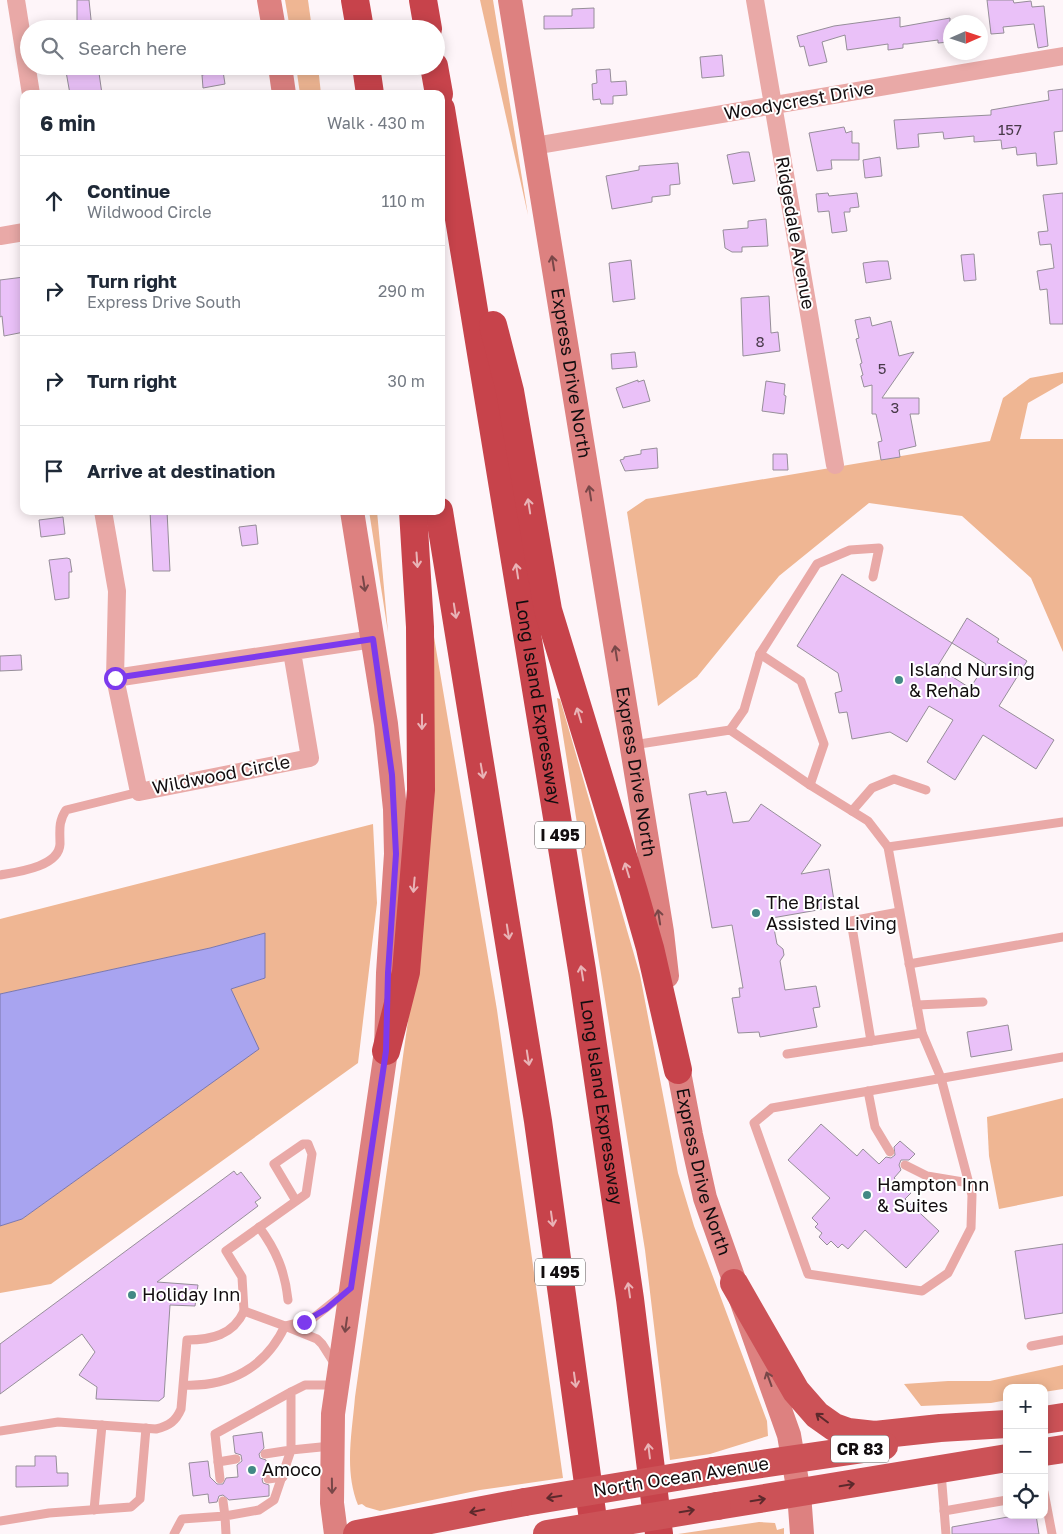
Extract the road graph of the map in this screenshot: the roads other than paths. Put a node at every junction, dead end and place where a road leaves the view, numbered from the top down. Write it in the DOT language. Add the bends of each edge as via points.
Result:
graph roads {
  1 [pos="16,0"];
  2 [pos="269,0"];
  3 [pos="355,0"];
  4 [pos="423,0"];
  5 [pos="510,0"];
  6 [pos="755,0"];
  7 [pos="272,20"];
  8 [pos="358,20"];
  9 [pos="426,20"];
  10 [pos="20,25"];
  11 [pos="1063,56"];
  12 [pos="28,75"];
  13 [pos="281,75"];
  14 [pos="367,75"];
  15 [pos="436,75"];
  16 [pos="30,90"];
  17 [pos="283,90"];
  18 [pos="369,90"];
  19 [pos="438,90"];
  20 [pos="773,106"];
  21 [pos="445,133"];
  22 [pos="446,139"];
  23 [pos="534,146"];
  24 [pos="20,233"];
  25 [pos="0,236"];
  26 [pos="834,465"];
  27 [pos="104,515"];
  28 [pos="353,515"];
  29 [pos="413,515"];
  30 [pos="440,515"];
  31 [pos="874,577"];
  32 [pos="373,639"];
  33 [pos="292,652"];
  34 [pos="760,654"];
  35 [pos="115,678"];
  36 [pos="730,730"];
  37 [pos="630,745"];
  38 [pos="810,785"];
  39 [pos="926,790"];
  40 [pos="139,792"];
  41 [pos="852,811"];
  42 [pos="1063,822"];
  43 [pos="888,847"];
  44 [pos="0,874"];
  45 [pos="899,912"];
  46 [pos="1063,937"];
  47 [pos="909,964"];
  48 [pos="983,1002"];
  49 [pos="917,1005"];
  50 [pos="922,1033"];
  51 [pos="871,1041"];
  52 [pos="386,1051"];
  53 [pos="787,1054"];
  54 [pos="1063,1057"];
  55 [pos="678,1070"];
  56 [pos="941,1078"];
  57 [pos="868,1091"];
  58 [pos="890,1152"];
  59 [pos="905,1166"];
  60 [pos="969,1183"];
  61 [pos="296,1201"];
  62 [pos="259,1227"];
  63 [pos="734,1283"];
  64 [pos="351,1288"];
  65 [pos="288,1300"];
  66 [pos="244,1311"];
  67 [pos="285,1326"];
  68 [pos="1063,1340"];
  69 [pos="1032,1346"];
  70 [pos="338,1377"];
  71 [pos="184,1385"];
  72 [pos="291,1392"];
  73 [pos="1063,1417"];
  74 [pos="1048,1419"];
  75 [pos="102,1425"];
  76 [pos="1003,1425"];
  77 [pos="1003,1426"];
  78 [pos="146,1428"];
  79 [pos="0,1431"];
  80 [pos="332,1446"];
  81 [pos="1063,1449"];
  82 [pos="291,1450"];
  83 [pos="1048,1451"];
  84 [pos="265,1454"];
  85 [pos="236,1459"];
  86 [pos="794,1459"];
  87 [pos="1003,1459"];
  88 [pos="218,1462"];
  89 [pos="941,1469"];
  90 [pos="283,1477"];
  91 [pos="220,1479"];
  92 [pos="268,1480"];
  93 [pos="799,1493"];
  94 [pos="223,1501"];
  95 [pos="1003,1501"];
  96 [pos="94,1510"];
  97 [pos="944,1511"];
  98 [pos="1048,1514"];
  99 [pos="225,1516"];
  100 [pos="0,1521"];
  101 [pos="174,1534"];
  102 [pos="226,1534"];
  103 [pos="336,1534"];
  104 [pos="357,1534"];
  105 [pos="548,1534"];
  106 [pos="595,1534"];
  107 [pos="659,1534"];
  108 [pos="802,1534"];
  109 [pos="946,1534"];
  110 [pos="1052,1534"];
  1 -- 10 [label="street"];
  2 -- 7 [label="main road"];
  3 -- 8 [label="highway"];
  4 -- 9 [label="highway"];
  5 -- 23 [label="main road, Express Drive North"];
  6 -- 20 [label="street, Ridgedale Avenue"];
  11 -- 20 [label="street, Woodycrest Drive"];
  12 -- 16 [label="street"];
  13 -- 17 [label="main road"];
  14 -- 18 [label="highway"];
  15 -- 19 [label="highway"];
  20 -- 23 [label="street, Woodycrest Drive"];
  20 -- 26 [label="street, Ridgedale Avenue"];
  21 -- 22 [label="highway, Long Island Expressway / I 495"];
  55 -- 22 [label="highway, one-way" via="639,911 548,610 510,391"];
  107 -- 22 [label="highway, Long Island Expressway / I 495, one-way" via="630,1299 586,997"];
  37 -- 23 [label="main road, Express Drive North, one-way"];
  24 -- 25 [label="street"];
  27 -- 35 [label="street, Wildwood Circle" via="117,591"];
  28 -- 32 [label="main road, one-way"];
  29 -- 52 [label="highway, one-way" via="422,673 420,790 406,972"];
  30 -- 106 [label="highway, I 495, one-way" via="538,1121"];
  31 -- 34 [label="lane" via="879,548 850,550 817,564"];
  32 -- 33 [label="street"];
  32 -- 52 [label="main road" via="395,809"];
  33 -- 35 [label="street"];
  33 -- 40 [label="street, Wildwood Circle" via="310,758"];
  34 -- 36 [label="lane" via="744,710"];
  34 -- 38 [label="lane" via="801,681 824,744"];
  35 -- 40 [label="street, Wildwood Circle"];
  36 -- 37 [label="lane"];
  36 -- 38 [label="lane"];
  55 -- 37 [label="main road, Express Drive North, one-way" via="662,932"];
  38 -- 41 [label="lane"];
  39 -- 41 [label="lane" via="894,779 872,788"];
  40 -- 44 [label="lane" via="66,810 60,818 60,847 55,858"];
  41 -- 43 [label="lane" via="868,821"];
  42 -- 43 [label="lane"];
  43 -- 45 [label="lane"];
  45 -- 47 [label="lane"];
  45 -- 51 [label="lane" via="851,921"];
  46 -- 47 [label="lane"];
  47 -- 49 [label="lane"];
  48 -- 49 [label="lane"];
  49 -- 50 [label="lane"];
  50 -- 51 [label="lane"];
  50 -- 56 [label="lane"];
  51 -- 53 [label="lane"];
  52 -- 64 [label="main road"];
  54 -- 56 [label="lane"];
  55 -- 63 [label="main road, Express Drive North" via="705,1198"];
  56 -- 57 [label="lane"];
  56 -- 60 [label="lane"];
  57 -- 58 [label="lane" via="875,1128"];
  57 -- 60 [label="lane" via="772,1108 754,1123 808,1274 922,1291 948,1273 971,1228"];
  59 -- 60 [label="lane" via="927,1176"];
  61 -- 61 [label="lane" via="306,1194 312,1154 308,1144 303,1144 274,1164"];
  61 -- 62 [label="lane"];
  62 -- 65 [label="lane" via="282,1266"];
  62 -- 66 [label="lane" via="226,1251 242,1277"];
  76 -- 63 [label="highway, one-way" via="876,1435 834,1427 812,1410 796,1391"];
  86 -- 63 [label="main road, Express Drive North, one-way" via="789,1435"];
  64 -- 67 [label="lane" via="312,1319"];
  64 -- 70 [label="main road, one-way"];
  66 -- 67 [label="lane"];
  66 -- 71 [label="lane" via="240,1320 215,1338 187,1340"];
  67 -- 70 [label="lane" via="322,1344"];
  67 -- 71 [label="lane" via="272,1349 246,1372 215,1384"];
  68 -- 69 [label="lane"];
  70 -- 72 [label="lane"];
  70 -- 80 [label="main road"];
  71 -- 78 [label="lane" via="177,1417 165,1427"];
  72 -- 82 [label="lane"];
  72 -- 88 [label="lane" via="214,1434"];
  73 -- 74 [label="highway"];
  75 -- 78 [label="lane"];
  75 -- 79 [label="lane" via="58,1422"];
  75 -- 96 [label="lane"];
  77 -- 86 [label="highway, North Ocean Avenue / CR 83"];
  78 -- 96 [label="lane" via="140,1499 131,1507"];
  80 -- 82 [label="lane"];
  80 -- 103 [label="main road, one-way" via="332,1503"];
  81 -- 83 [label="highway"];
  82 -- 84 [label="lane"];
  82 -- 90 [label="lane"];
  85 -- 88 [label="lane"];
  86 -- 93 [label="main road, Express Drive North"];
  86 -- 104 [label="highway, North Ocean Avenue / CR 83, one-way, bridge" via="525,1502"];
  87 -- 89 [label="highway, North Ocean Avenue / CR 83"];
  88 -- 91 [label="lane"];
  93 -- 89 [label="highway, North Ocean Avenue / CR 83, one-way"];
  89 -- 97 [label="lane"];
  90 -- 92 [label="lane"];
  90 -- 99 [label="lane" via="274,1500 259,1510"];
  105 -- 93 [label="highway, North Ocean Avenue / CR 83, one-way, bridge"];
  93 -- 108 [label="main road, Express Drive North"];
  94 -- 99 [label="lane"];
  95 -- 97 [label="lane"];
  96 -- 100 [label="lane"];
  97 -- 109 [label="lane"];
  98 -- 110 [label="lane"];
  99 -- 101 [label="lane" via="182,1519"];
  99 -- 102 [label="lane"];
}
